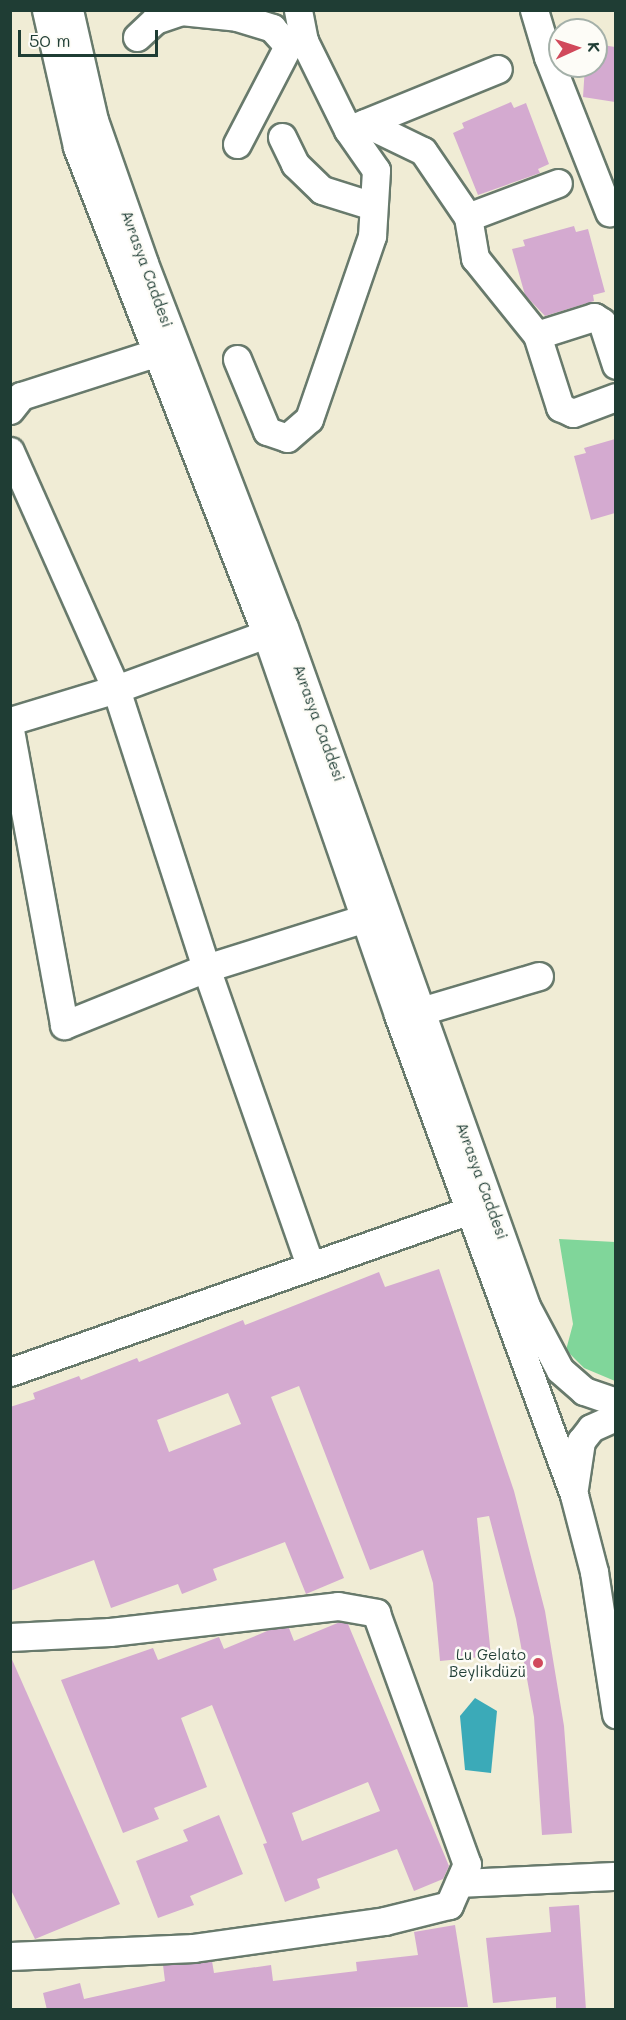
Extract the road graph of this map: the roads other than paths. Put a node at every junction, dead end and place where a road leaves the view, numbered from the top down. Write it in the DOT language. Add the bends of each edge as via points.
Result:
graph roads {
  1 [pos="46,10"];
  2 [pos="69,10"];
  3 [pos="298,10"];
  4 [pos="534,10"];
  5 [pos="136,38"];
  6 [pos="296,43"];
  7 [pos="498,69"];
  8 [pos="357,126"];
  9 [pos="282,137"];
  10 [pos="237,144"];
  11 [pos="558,183"];
  12 [pos="373,206"];
  13 [pos="112,207"];
  14 [pos="609,212"];
  15 [pos="468,217"];
  16 [pos="537,335"];
  17 [pos="164,347"];
  18 [pos="237,359"];
  19 [pos="615,365"];
  20 [pos="615,398"];
  21 [pos="10,411"];
  22 [pos="10,451"];
  23 [pos="276,632"];
  24 [pos="116,689"];
  25 [pos="10,721"];
  26 [pos="10,730"];
  27 [pos="366,918"];
  28 [pos="206,968"];
  29 [pos="539,976"];
  30 [pos="421,1011"];
  31 [pos="471,1210"];
  32 [pos="310,1265"];
  33 [pos="10,1372"];
  34 [pos="615,1402"];
  35 [pos="615,1417"];
  36 [pos="574,1495"];
  37 [pos="594,1572"];
  38 [pos="615,1595"];
  39 [pos="10,1637"];
  40 [pos="615,1714"];
  41 [pos="615,1876"];
  42 [pos="459,1883"];
  43 [pos="10,1956"];
  1 -- 13 [label="street" via="77,147"];
  2 -- 13 [label="street, Avrasya Caddesi"];
  3 -- 6 [label="street"];
  4 -- 14 [label="street" via="548,57"];
  5 -- 6 [label="street" via="155,20 181,11 237,17 272,28"];
  6 -- 8 [label="street"];
  6 -- 10 [label="street"];
  7 -- 8 [label="street"];
  8 -- 12 [label="street" via="376,170"];
  8 -- 15 [label="street" via="423,151"];
  9 -- 12 [label="street" via="295,164 322,190"];
  11 -- 15 [label="street"];
  12 -- 18 [label="street" via="372,236 309,419 287,438 267,431"];
  13 -- 17 [label="street, Avrasya Caddesi"];
  15 -- 16 [label="street" via="475,258"];
  16 -- 19 [label="street" via="594,317 602,322"];
  16 -- 20 [label="street" via="560,407 573,413"];
  17 -- 21 [label="street" via="21,396"];
  17 -- 23 [label="street, Avrasya Caddesi"];
  22 -- 24 [label="street"];
  23 -- 24 [label="street"];
  23 -- 27 [label="street"];
  23 -- 30 [label="street, Avrasya Caddesi"];
  24 -- 25 [label="street"];
  24 -- 28 [label="street"];
  26 -- 28 [label="street" via="64,1025"];
  27 -- 28 [label="street"];
  27 -- 31 [label="street"];
  28 -- 32 [label="street"];
  29 -- 30 [label="street"];
  30 -- 34 [label="street, Avrasya Caddesi" via="538,1334 566,1376 584,1390"];
  31 -- 32 [label="street"];
  31 -- 36 [label="street"];
  32 -- 33 [label="street"];
  35 -- 36 [label="street" via="591,1428 581,1441"];
  36 -- 37 [label="street"];
  37 -- 38 [label="street"];
  37 -- 40 [label="street"];
  39 -- 42 [label="street" via="110,1632 339,1606 376,1613 467,1864"];
  41 -- 42 [label="street"];
  42 -- 43 [label="street" via="448,1905 385,1921 194,1948"];
}
